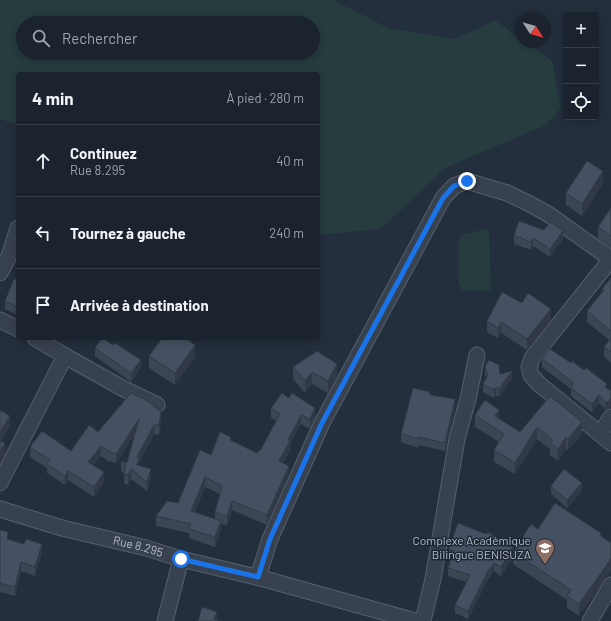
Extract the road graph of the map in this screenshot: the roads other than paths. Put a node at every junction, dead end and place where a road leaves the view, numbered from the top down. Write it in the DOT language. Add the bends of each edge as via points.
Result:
graph roads {
  1 [pos="16,234"];
  2 [pos="611,259"];
  3 [pos="0,273"];
  4 [pos="0,321"];
  5 [pos="16,328"];
  6 [pos="37,340"];
  7 [pos="477,355"];
  8 [pos="65,356"];
  9 [pos="157,405"];
  10 [pos="611,417"];
  11 [pos="605,438"];
  12 [pos="0,483"];
  13 [pos="0,509"];
  14 [pos="181,559"];
  15 [pos="258,577"];
  16 [pos="611,585"];
  17 [pos="166,621"];
  18 [pos="415,621"];
  19 [pos="424,621"];
  20 [pos="590,621"];
  1 -- 3 [label="street"];
  2 -- 11 [label="street" via="532,358 529,367 539,384"];
  2 -- 15 [label="street" via="530,204 467,181 454,186 443,198 322,423 270,539"];
  4 -- 5 [label="street"];
  6 -- 8 [label="street"];
  7 -- 19 [label="street" via="457,439"];
  8 -- 9 [label="street"];
  8 -- 12 [label="street"];
  10 -- 11 [label="street"];
  13 -- 14 [label="street, Rue 8.295"];
  14 -- 15 [label="street, Rue 8.295"];
  14 -- 17 [label="street"];
  15 -- 18 [label="street, Rue 8.295"];
  16 -- 20 [label="street"];
}
